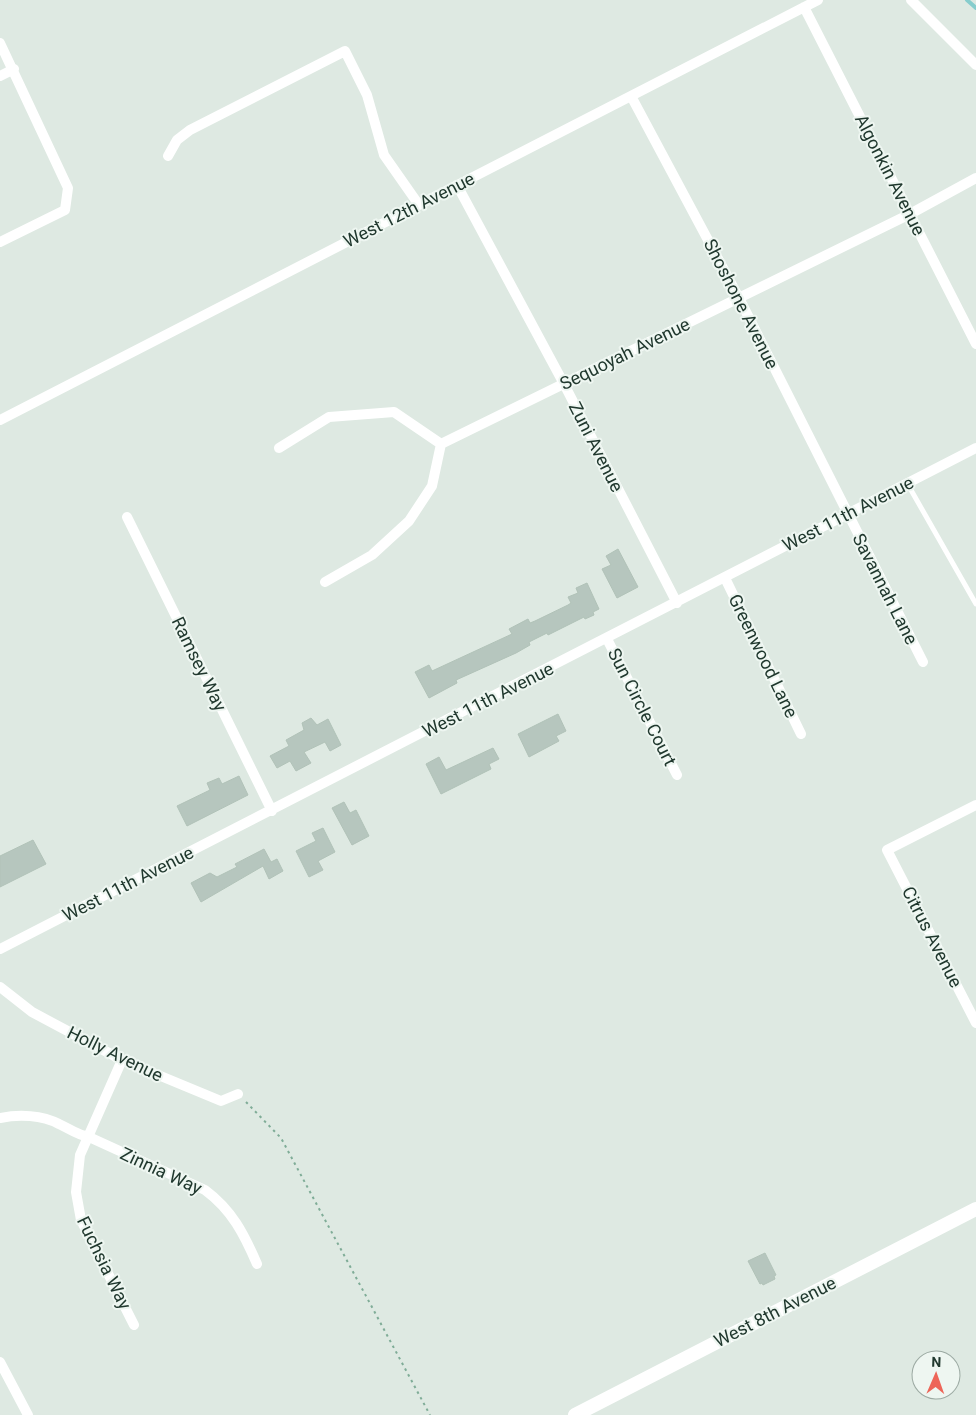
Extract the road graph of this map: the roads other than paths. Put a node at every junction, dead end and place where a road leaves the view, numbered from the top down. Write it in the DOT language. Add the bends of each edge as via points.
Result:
graph roads {
  1 [pos="818,0"];
  2 [pos="911,0"];
  3 [pos="804,7"];
  4 [pos="0,43"];
  5 [pos="976,66"];
  6 [pos="14,69"];
  7 [pos="0,76"];
  8 [pos="631,96"];
  9 [pos="168,156"];
  10 [pos="976,178"];
  11 [pos="457,185"];
  12 [pos="419,205"];
  13 [pos="910,214"];
  14 [pos="0,242"];
  15 [pos="739,298"];
  16 [pos="976,344"];
  17 [pos="564,384"];
  18 [pos="0,420"];
  19 [pos="442,444"];
  20 [pos="279,448"];
  21 [pos="976,448"];
  22 [pos="907,483"];
  23 [pos="847,515"];
  24 [pos="127,517"];
  25 [pos="725,578"];
  26 [pos="326,582"];
  27 [pos="677,603"];
  28 [pos="976,604"];
  29 [pos="607,639"];
  30 [pos="923,662"];
  31 [pos="801,734"];
  32 [pos="677,775"];
  33 [pos="976,805"];
  34 [pos="272,811"];
  35 [pos="0,949"];
  36 [pos="0,987"];
  37 [pos="976,1023"];
  38 [pos="122,1060"];
  39 [pos="238,1094"];
  40 [pos="0,1118"];
  41 [pos="89,1137"];
  42 [pos="976,1209"];
  43 [pos="257,1264"];
  44 [pos="134,1325"];
  45 [pos="0,1362"];
  46 [pos="28,1415"];
  47 [pos="575,1415"];
  1 -- 3 [label="street, West 12th Avenue"];
  2 -- 5 [label="street"];
  3 -- 8 [label="street, West 12th Avenue"];
  3 -- 13 [label="street, Algonkin Avenue"];
  4 -- 6 [label="street"];
  6 -- 7 [label="street"];
  6 -- 14 [label="street" via="68,188 65,210"];
  8 -- 11 [label="street, West 12th Avenue"];
  8 -- 15 [label="street, Shoshone Avenue"];
  9 -- 12 [label="street" via="177,140 190,130 345,51 367,95 384,156"];
  10 -- 13 [label="street, Sequoyah Avenue"];
  11 -- 12 [label="street, West 12th Avenue"];
  11 -- 17 [label="street, Zuni Avenue"];
  12 -- 18 [label="street, West 12th Avenue"];
  13 -- 15 [label="street, Sequoyah Avenue"];
  13 -- 16 [label="street, Algonkin Avenue"];
  15 -- 17 [label="street, Sequoyah Avenue"];
  15 -- 23 [label="street, Shoshone Avenue"];
  17 -- 19 [label="street, Sequoyah Avenue"];
  17 -- 27 [label="street, Zuni Avenue"];
  19 -- 20 [label="street" via="394,412 328,417"];
  19 -- 26 [label="street" via="432,486 409,521 372,555"];
  21 -- 22 [label="street, West 11th Avenue"];
  22 -- 23 [label="street, West 11th Avenue"];
  22 -- 28 [label="lane"];
  23 -- 25 [label="street, West 11th Avenue"];
  23 -- 30 [label="street, Savannah Lane"];
  24 -- 34 [label="street, Ramsey Way"];
  25 -- 27 [label="street, West 11th Avenue"];
  25 -- 31 [label="street, Greenwood Lane"];
  27 -- 29 [label="street, West 11th Avenue"];
  29 -- 32 [label="street, Sun Circle Court"];
  29 -- 34 [label="street, West 11th Avenue"];
  33 -- 37 [label="street, Citrus Avenue" via="887,850"];
  34 -- 35 [label="street, West 11th Avenue"];
  36 -- 38 [label="street, Holly Avenue" via="32,1012"];
  38 -- 39 [label="street, Holly Avenue" via="221,1101"];
  38 -- 41 [label="street, Fuchsia Way"];
  40 -- 41 [label="street, Zinnia Way" via="42,1118"];
  41 -- 43 [label="street, Zinnia Way" via="191,1182 218,1200 238,1223"];
  41 -- 44 [label="street, Fuchsia Way" via="77,1167 81,1220"];
  42 -- 47 [label="street, West 8th Avenue"];
  45 -- 46 [label="street"];
}
